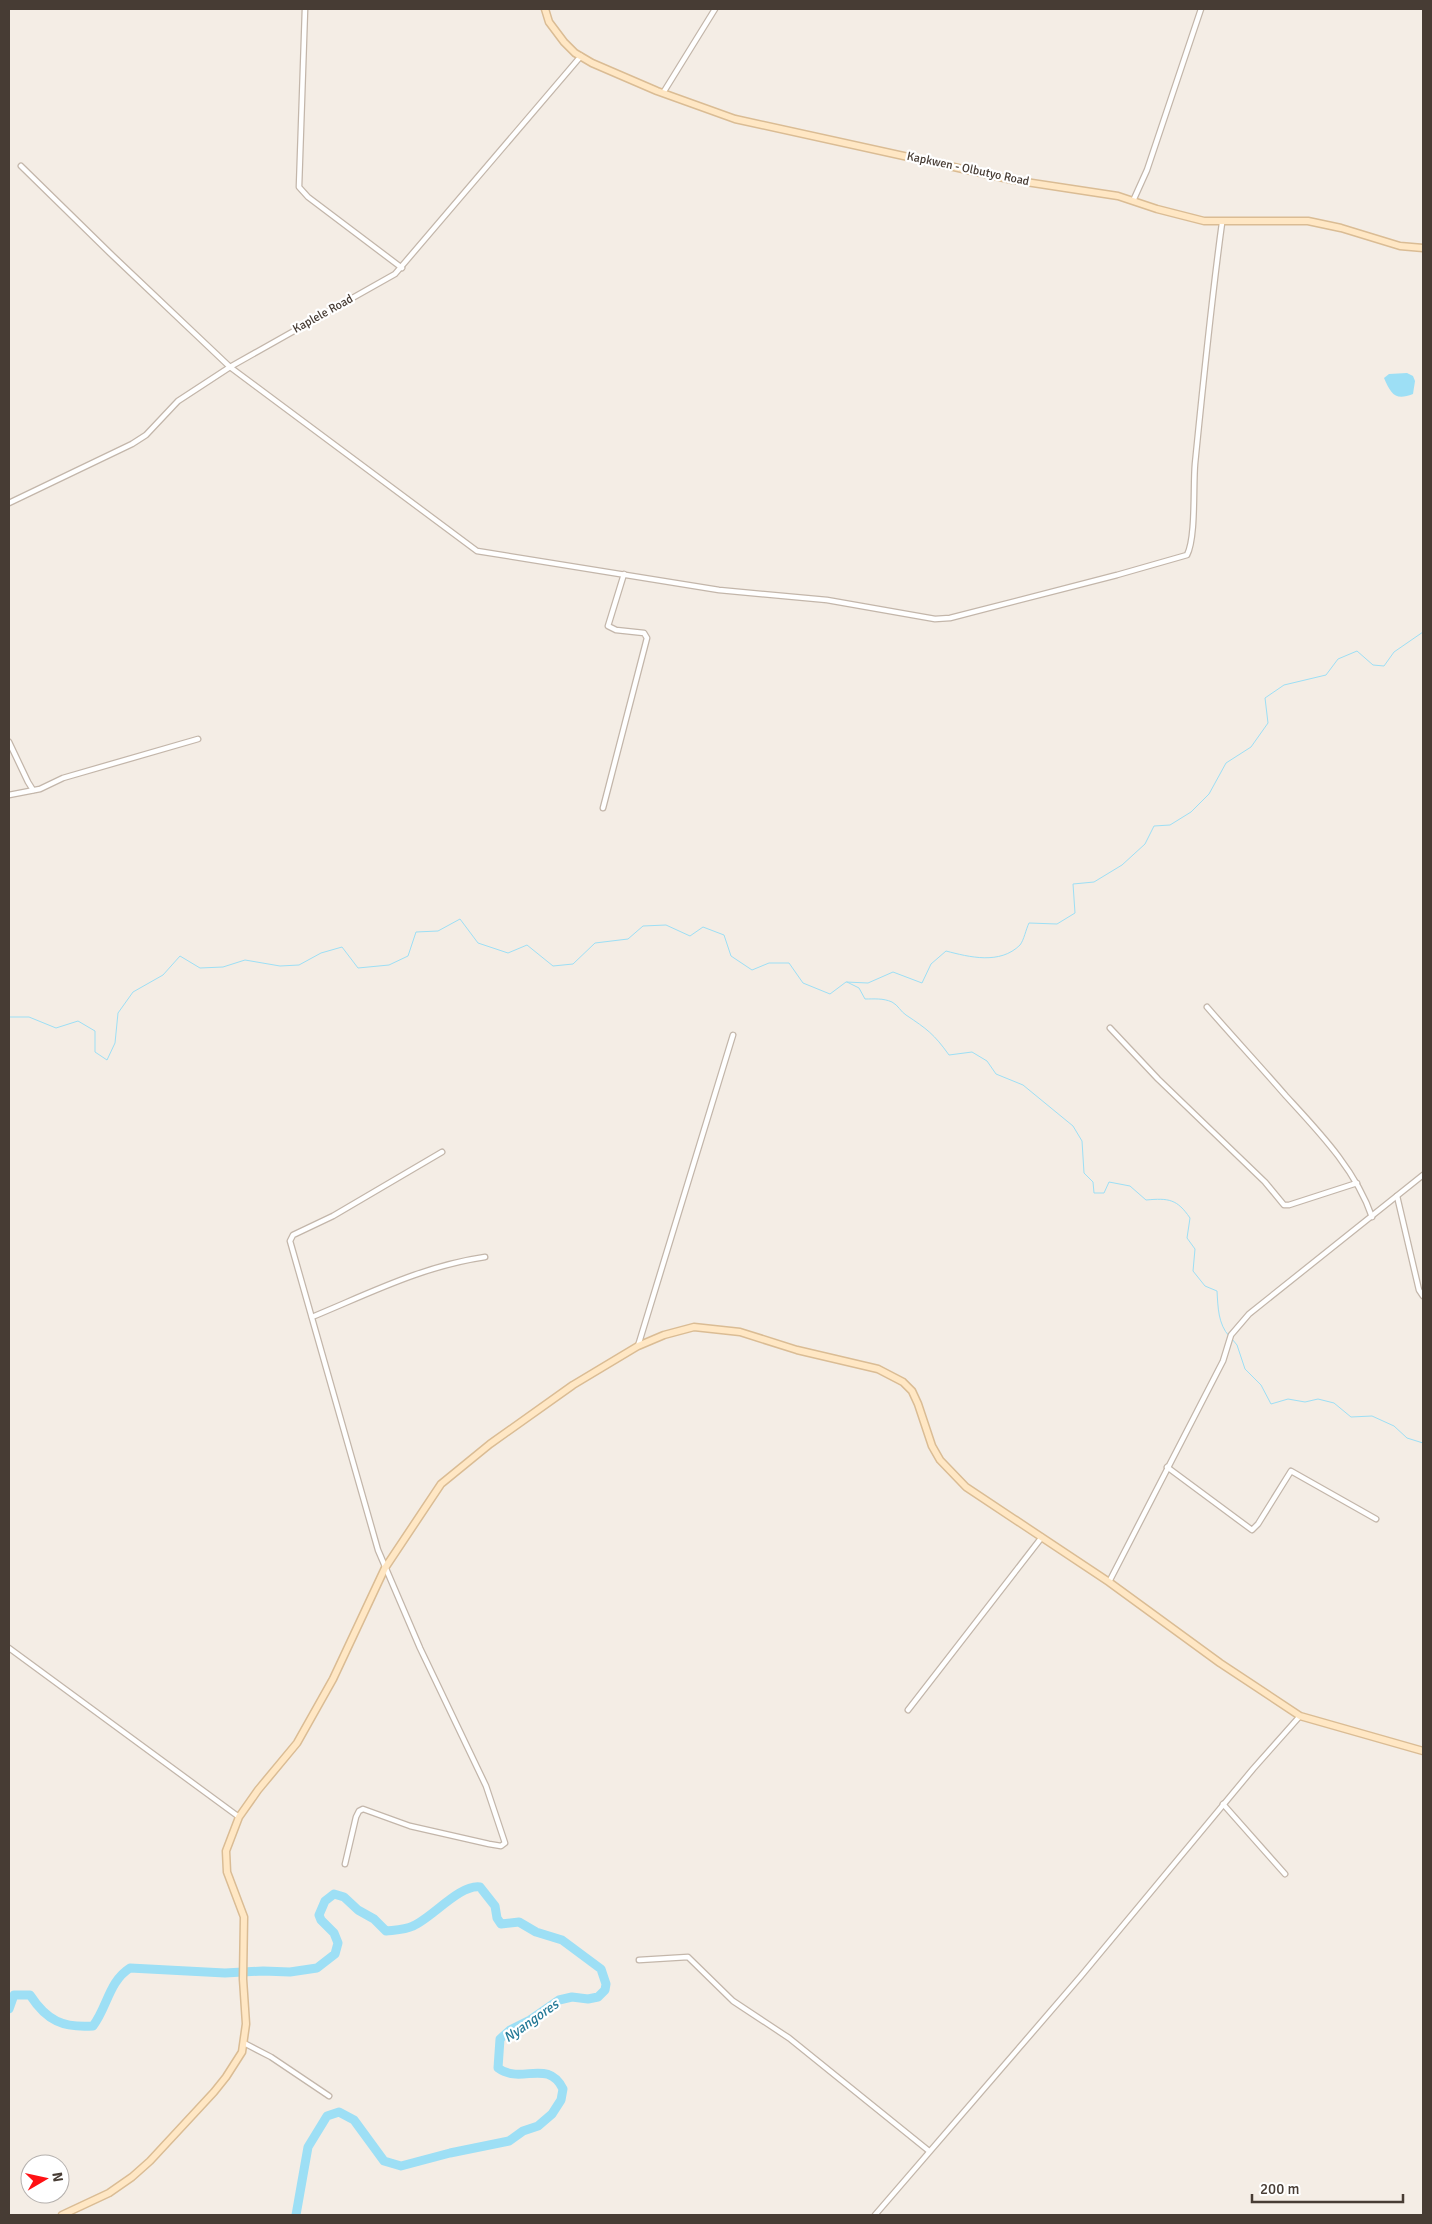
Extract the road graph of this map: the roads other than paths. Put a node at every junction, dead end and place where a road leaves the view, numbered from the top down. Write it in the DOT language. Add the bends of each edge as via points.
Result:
graph roads {
  1 [pos="305,9"];
  2 [pos="545,9"];
  3 [pos="715,9"];
  4 [pos="1200,9"];
  5 [pos="581,56"];
  6 [pos="663,93"];
  7 [pos="21,166"];
  8 [pos="1133,201"];
  9 [pos="1222,222"];
  10 [pos="1423,248"];
  11 [pos="402,268"];
  12 [pos="230,367"];
  13 [pos="9,503"];
  14 [pos="624,574"];
  15 [pos="198,739"];
  16 [pos="9,742"];
  17 [pos="33,790"];
  18 [pos="9,795"];
  19 [pos="603,808"];
  20 [pos="1206,1007"];
  21 [pos="1110,1028"];
  22 [pos="733,1035"];
  23 [pos="442,1152"];
  24 [pos="1423,1175"];
  25 [pos="1357,1183"];
  26 [pos="1397,1196"];
  27 [pos="1372,1217"];
  28 [pos="485,1257"];
  29 [pos="1423,1296"];
  30 [pos="312,1317"];
  31 [pos="638,1346"];
  32 [pos="1167,1468"];
  33 [pos="1376,1519"];
  34 [pos="1042,1537"];
  35 [pos="385,1568"];
  36 [pos="1110,1582"];
  37 [pos="9,1648"];
  38 [pos="908,1710"];
  39 [pos="1300,1716"];
  40 [pos="1423,1751"];
  41 [pos="1223,1804"];
  42 [pos="239,1817"];
  43 [pos="345,1864"];
  44 [pos="1285,1874"];
  45 [pos="639,1960"];
  46 [pos="244,2043"];
  47 [pos="329,2096"];
  48 [pos="929,2151"];
  49 [pos="62,2215"];
  50 [pos="875,2215"];
  1 -- 11 [label="street" via="299,186 308,197"];
  2 -- 5 [label="street, Kapkwen - Olbutyo Road" via="555,31"];
  3 -- 6 [label="street"];
  4 -- 8 [label="street" via="1147,170"];
  5 -- 6 [label="street, Kapkwen - Olbutyo Road" via="603,69"];
  5 -- 11 [label="street, Kaplele Road"];
  6 -- 8 [label="street, Kapkwen - Olbutyo Road" via="718,114 758,124 1013,180 1093,191"];
  7 -- 12 [label="street"];
  8 -- 9 [label="street, Kapkwen - Olbutyo Road" via="1186,218"];
  9 -- 10 [label="street, Kapkwen - Olbutyo Road" via="1308,221 1400,246"];
  9 -- 14 [label="street" via="1204,367 1190,547 1185,557 945,619 827,600 727,591"];
  11 -- 12 [label="street, Kaplele Road" via="386,281"];
  12 -- 13 [label="street, Kaplele Road" via="178,401 146,435 132,444"];
  12 -- 14 [label="street" via="476,551"];
  14 -- 19 [label="street" via="608,626 644,633 647,638"];
  15 -- 17 [label="street" via="63,778"];
  16 -- 17 [label="street"];
  17 -- 18 [label="street"];
  20 -- 25 [label="street" via="1312,1123"];
  21 -- 25 [label="street" via="1265,1182 1284,1205"];
  22 -- 31 [label="street"];
  23 -- 30 [label="street" via="290,1238"];
  24 -- 26 [label="street"];
  25 -- 27 [label="street"];
  26 -- 27 [label="street"];
  26 -- 29 [label="street"];
  27 -- 32 [label="street" via="1254,1309 1238,1326 1231,1335 1223,1362"];
  28 -- 30 [label="street" via="414,1273"];
  30 -- 35 [label="street" via="370,1526"];
  31 -- 34 [label="street" via="680,1330 705,1327 740,1332 815,1355 878,1369 903,1382 912,1391 932,1446 953,1475"];
  31 -- 35 [label="street" via="573,1385 448,1477"];
  32 -- 33 [label="street" via="1252,1530 1291,1471"];
  32 -- 36 [label="street"];
  34 -- 36 [label="street"];
  34 -- 38 [label="street"];
  35 -- 42 [label="street" via="333,1679 301,1736"];
  35 -- 43 [label="street" via="486,1786 505,1843 501,1846 489,1844 410,1826 363,1810 356,1816"];
  36 -- 39 [label="street" via="1220,1663"];
  37 -- 42 [label="street"];
  39 -- 40 [label="street"];
  39 -- 41 [label="street"];
  41 -- 44 [label="street"];
  41 -- 48 [label="street" via="1081,1976"];
  42 -- 46 [label="street" via="225,1858 243,1912"];
  45 -- 48 [label="street" via="688,1957 733,2001 789,2038"];
  46 -- 47 [label="street"];
  46 -- 49 [label="street" via="226,2077 150,2161 109,2193"];
  48 -- 50 [label="street"];
}
